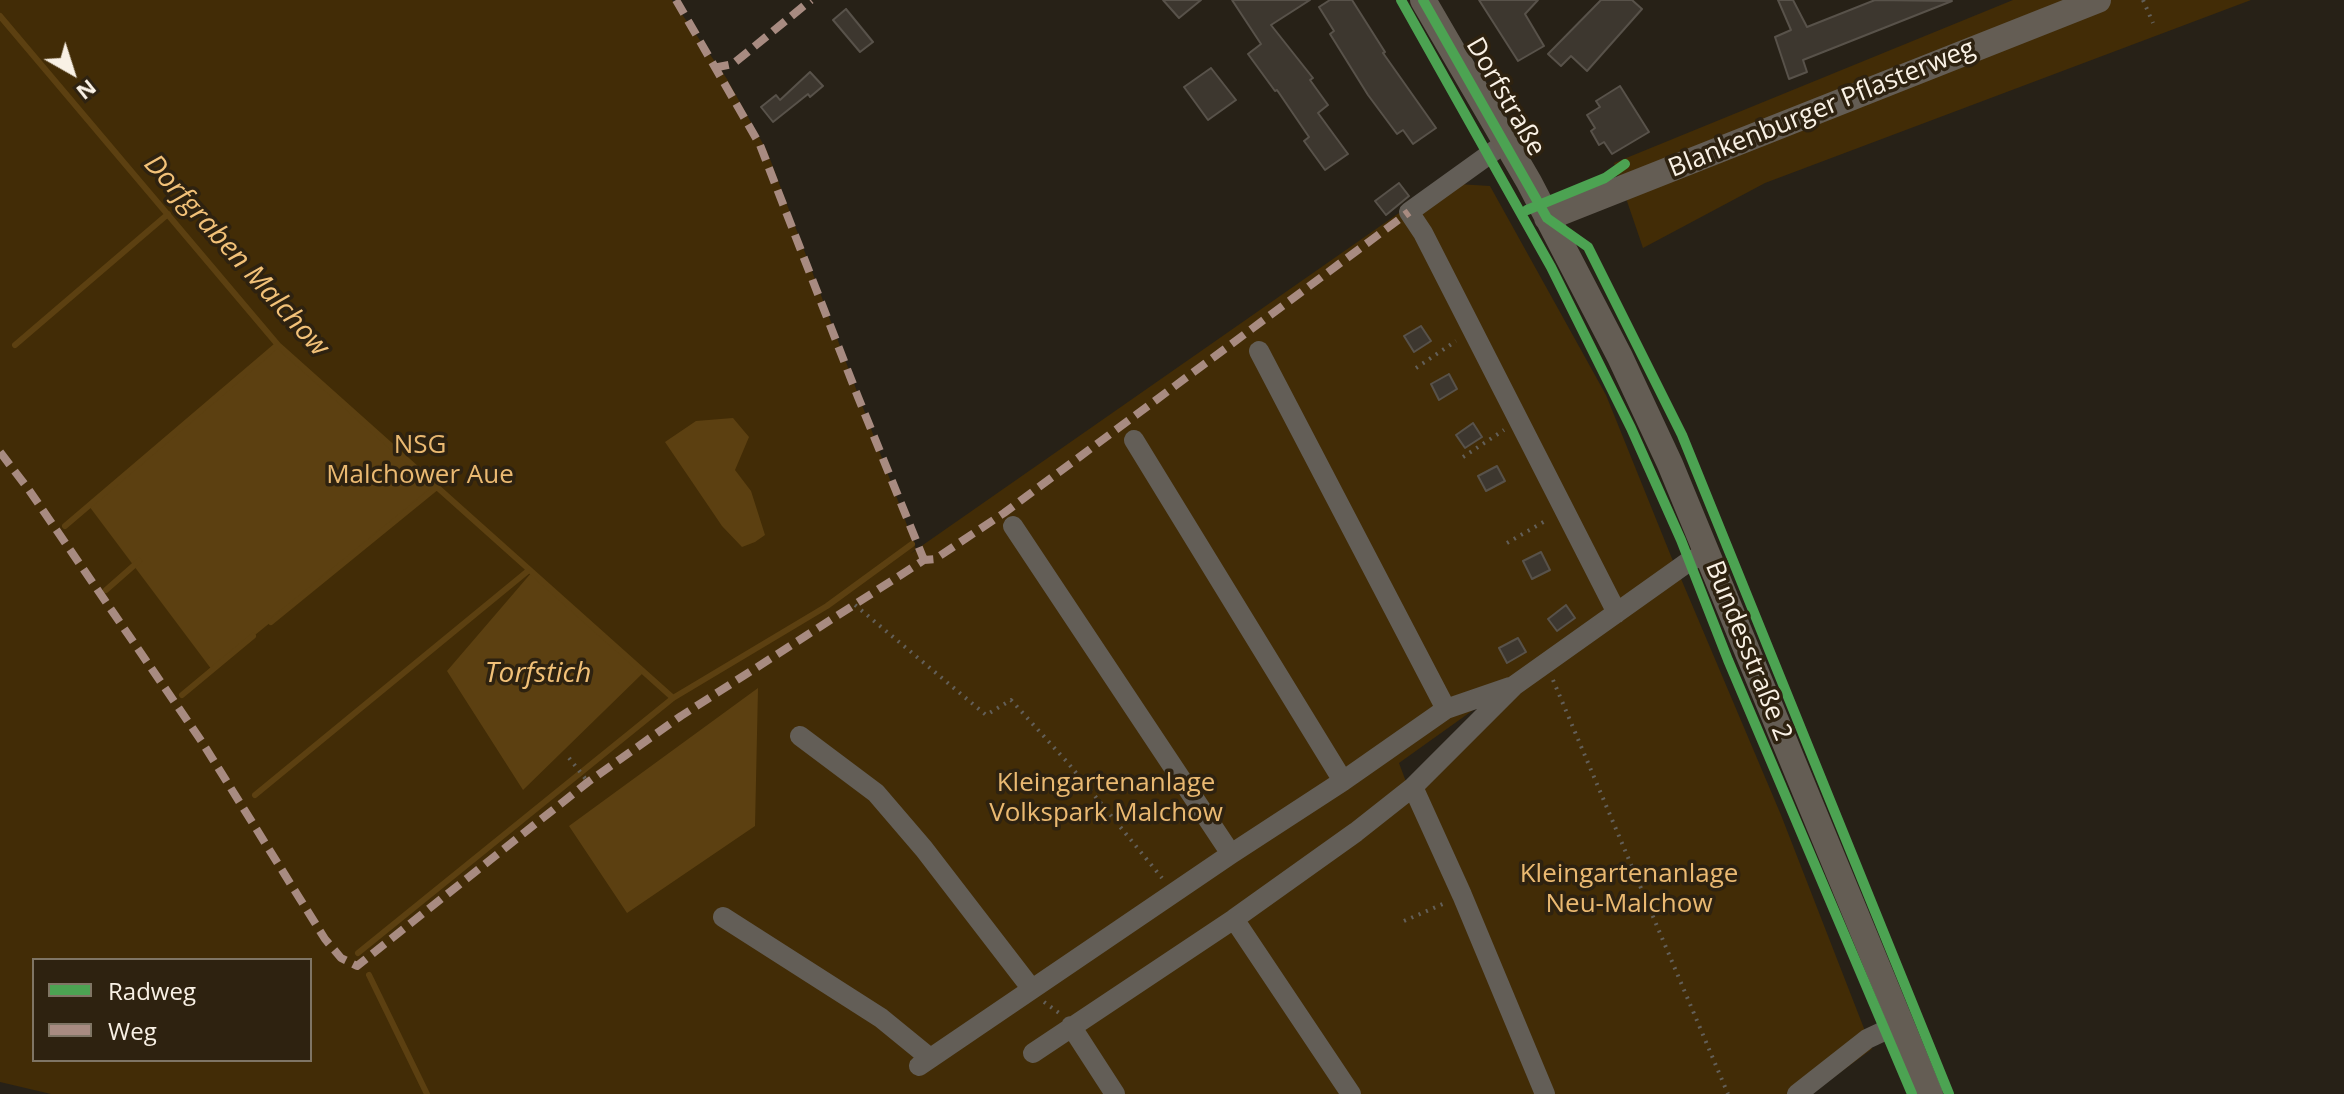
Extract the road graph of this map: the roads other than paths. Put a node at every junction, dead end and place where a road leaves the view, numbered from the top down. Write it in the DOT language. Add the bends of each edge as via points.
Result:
graph roads {
  1 [pos="1423,0"];
  2 [pos="2098,0"];
  3 [pos="1505,143"];
  4 [pos="1547,218"];
  5 [pos="1259,351"];
  6 [pos="1134,440"];
  7 [pos="1013,526"];
  8 [pos="1707,553"];
  9 [pos="1617,613"];
  10 [pos="1515,685"];
  11 [pos="1446,709"];
  12 [pos="800,736"];
  13 [pos="1343,781"];
  14 [pos="1413,787"];
  15 [pos="1231,854"];
  16 [pos="723,917"];
  17 [pos="1234,919"];
  18 [pos="1031,988"];
  19 [pos="1901,1023"];
  20 [pos="1071,1026"];
  21 [pos="1033,1053"];
  22 [pos="1115,1094"];
  23 [pos="1351,1094"];
  24 [pos="1545,1094"];
  25 [pos="1797,1094"];
  26 [pos="1930,1094"];
  1 -- 3 [label="main road, Dorfstraße"];
  2 -- 4 [label="main road, Blankenburger Pflasterweg"];
  3 -- 4 [label="main road, Dorfstraße"];
  3 -- 9 [label="lane" via="1409,212"];
  4 -- 8 [label="main road, Bundesstraße 2" via="1620,357"];
  5 -- 11 [label="lane"];
  6 -- 13 [label="lane"];
  7 -- 15 [label="lane"];
  8 -- 9 [label="lane"];
  8 -- 19 [label="main road, Bundesstraße 2"];
  9 -- 10 [label="lane"];
  10 -- 11 [label="lane"];
  10 -- 14 [label="lane"];
  11 -- 13 [label="lane"];
  12 -- 18 [label="lane" via="876,793"];
  13 -- 15 [label="lane"];
  14 -- 17 [label="lane"];
  14 -- 24 [label="lane"];
  15 -- 18 [label="lane"];
  16 -- 18 [label="lane" via="881,1018 924,1062"];
  17 -- 20 [label="lane"];
  17 -- 23 [label="lane"];
  19 -- 25 [label="lane" via="1867,1039"];
  19 -- 26 [label="main road, Bundesstraße 2"];
  20 -- 21 [label="lane"];
  20 -- 22 [label="lane"];
}
